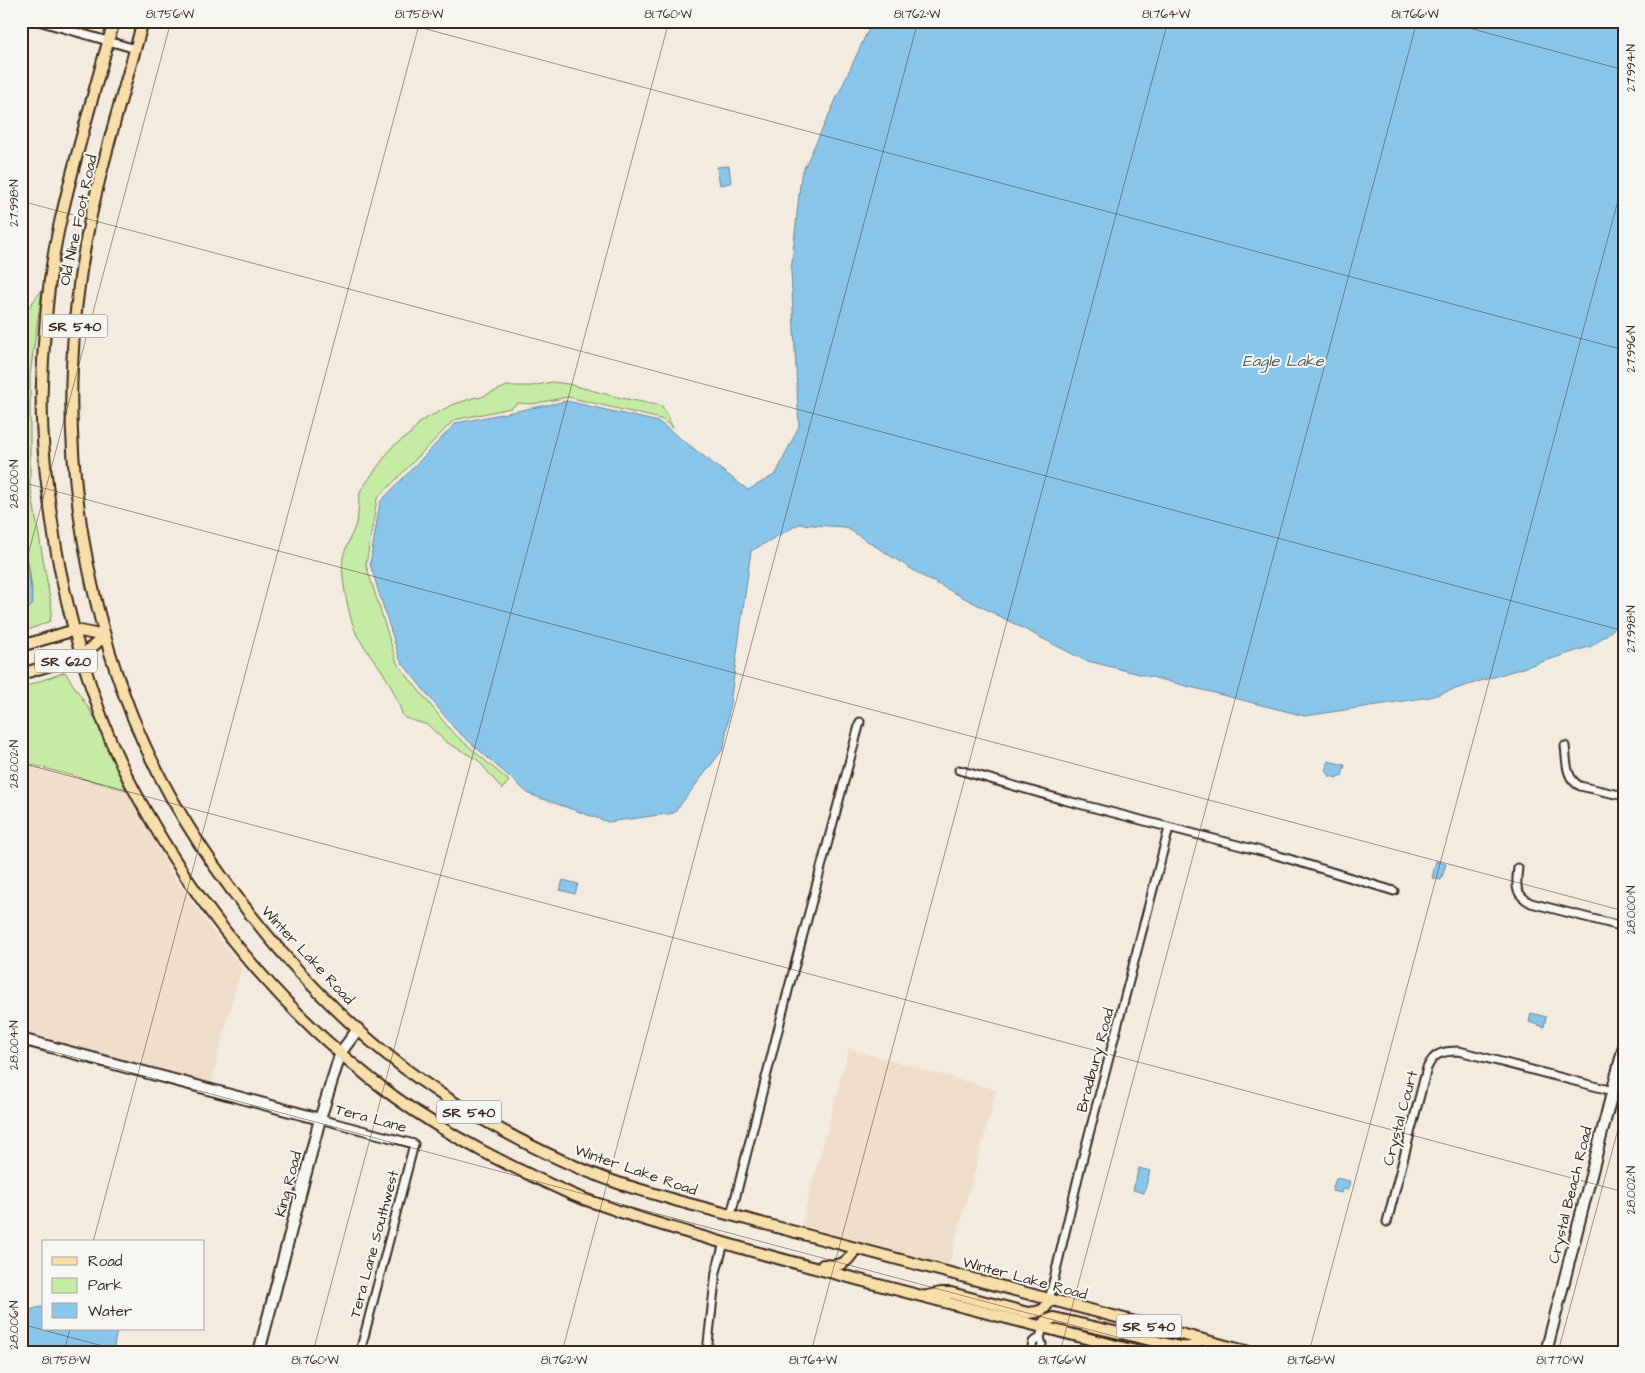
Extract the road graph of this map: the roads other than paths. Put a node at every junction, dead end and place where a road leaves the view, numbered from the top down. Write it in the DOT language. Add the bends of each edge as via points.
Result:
graph roads {
  1 [pos="38,21"];
  2 [pos="114,21"];
  3 [pos="144,21"];
  4 [pos="109,40"];
  5 [pos="136,49"];
  6 [pos="21,94"];
  7 [pos="21,114"];
  8 [pos="75,630"];
  9 [pos="105,636"];
  10 [pos="21,646"];
  11 [pos="82,656"];
  12 [pos="21,674"];
  13 [pos="860,722"];
  14 [pos="1566,746"];
  15 [pos="959,770"];
  16 [pos="1624,796"];
  17 [pos="1169,828"];
  18 [pos="1518,868"];
  19 [pos="1394,891"];
  20 [pos="1624,927"];
  21 [pos="358,1029"];
  22 [pos="21,1039"];
  23 [pos="1624,1046"];
  24 [pos="341,1052"];
  25 [pos="1613,1091"];
  26 [pos="320,1119"];
  27 [pos="414,1144"];
  28 [pos="731,1215"];
  29 [pos="1387,1222"];
  30 [pos="724,1243"];
  31 [pos="855,1249"];
  32 [pos="758,1253"];
  33 [pos="926,1297"];
  34 [pos="1049,1300"];
  35 [pos="1043,1327"];
  36 [pos="1040,1338"];
  37 [pos="1200,1339"];
  38 [pos="259,1352"];
  39 [pos="360,1352"];
  40 [pos="707,1352"];
  41 [pos="1031,1352"];
  42 [pos="1040,1352"];
  43 [pos="1139,1352"];
  44 [pos="1249,1352"];
  45 [pos="1546,1352"];
  1 -- 4 [label="street"];
  2 -- 4 [label="main road, Old Nine Foot Road / SR 540"];
  3 -- 5 [label="main road, Old Nine Foot Road / SR 540"];
  4 -- 5 [label="street"];
  4 -- 8 [label="main road, Old Nine Foot Road / SR 540" via="61,217 51,275 42,383 47,487 61,579"];
  5 -- 9 [label="main road, Old Nine Foot Road / SR 540" via="90,221 78,295 72,362 73,446 78,500"];
  6 -- 7 [label="street"];
  8 -- 9 [label="main road, SR 620"];
  8 -- 10 [label="main road, SR 620"];
  8 -- 11 [label="main road, SR 540"];
  9 -- 11 [label="main road, SR 620"];
  9 -- 21 [label="main road, Winter Lake Road / SR 540" via="124,696 142,738 193,834 262,930"];
  11 -- 12 [label="main road, SR 620"];
  11 -- 24 [label="main road, SR 540" via="108,736 176,862 217,921 263,976"];
  13 -- 28 [label="street"];
  14 -- 16 [label="street" via="1568,773 1574,783"];
  15 -- 17 [label="street"];
  17 -- 19 [label="street"];
  17 -- 34 [label="street, Bradbury Road"];
  18 -- 20 [label="street" via="1516,887 1526,900"];
  21 -- 24 [label="street, King Road"];
  21 -- 28 [label="main road, Winter Lake Road / SR 540" via="453,1102 548,1153 619,1183"];
  22 -- 26 [label="street"];
  23 -- 25 [label="street, Crystal Beach Road"];
  24 -- 26 [label="street, King Road"];
  24 -- 30 [label="main road, SR 540" via="400,1101 455,1136 529,1174 578,1197"];
  25 -- 29 [label="street, Crystal Court" via="1459,1051 1438,1054 1427,1068"];
  25 -- 45 [label="street, Crystal Beach Road"];
  26 -- 27 [label="street, Tera Lane"];
  26 -- 38 [label="street, King Road"];
  27 -- 39 [label="street, Tera Lane Southwest"];
  28 -- 31 [label="main road, Winter Lake Road / SR 540"];
  30 -- 32 [label="main road, SR 540"];
  30 -- 40 [label="street" via="714,1281"];
  31 -- 32 [label="main road" via="849,1260 834,1266"];
  31 -- 34 [label="main road, Winter Lake Road / SR 540"];
  32 -- 33 [label="main road, SR 540"];
  33 -- 34 [label="main road" via="951,1293 1028,1313 1040,1312"];
  33 -- 35 [label="main road, SR 540"];
  34 -- 37 [label="main road, Winter Lake Road / SR 540"];
  35 -- 36 [label="street"];
  35 -- 37 [label="main road" via="1045,1321 1054,1318 1068,1319 1180,1347 1189,1348"];
  35 -- 43 [label="main road, SR 540"];
  36 -- 41 [label="street" via="1034,1342"];
  36 -- 42 [label="street"];
  37 -- 44 [label="main road, Winter Lake Road / SR 540"];
}
